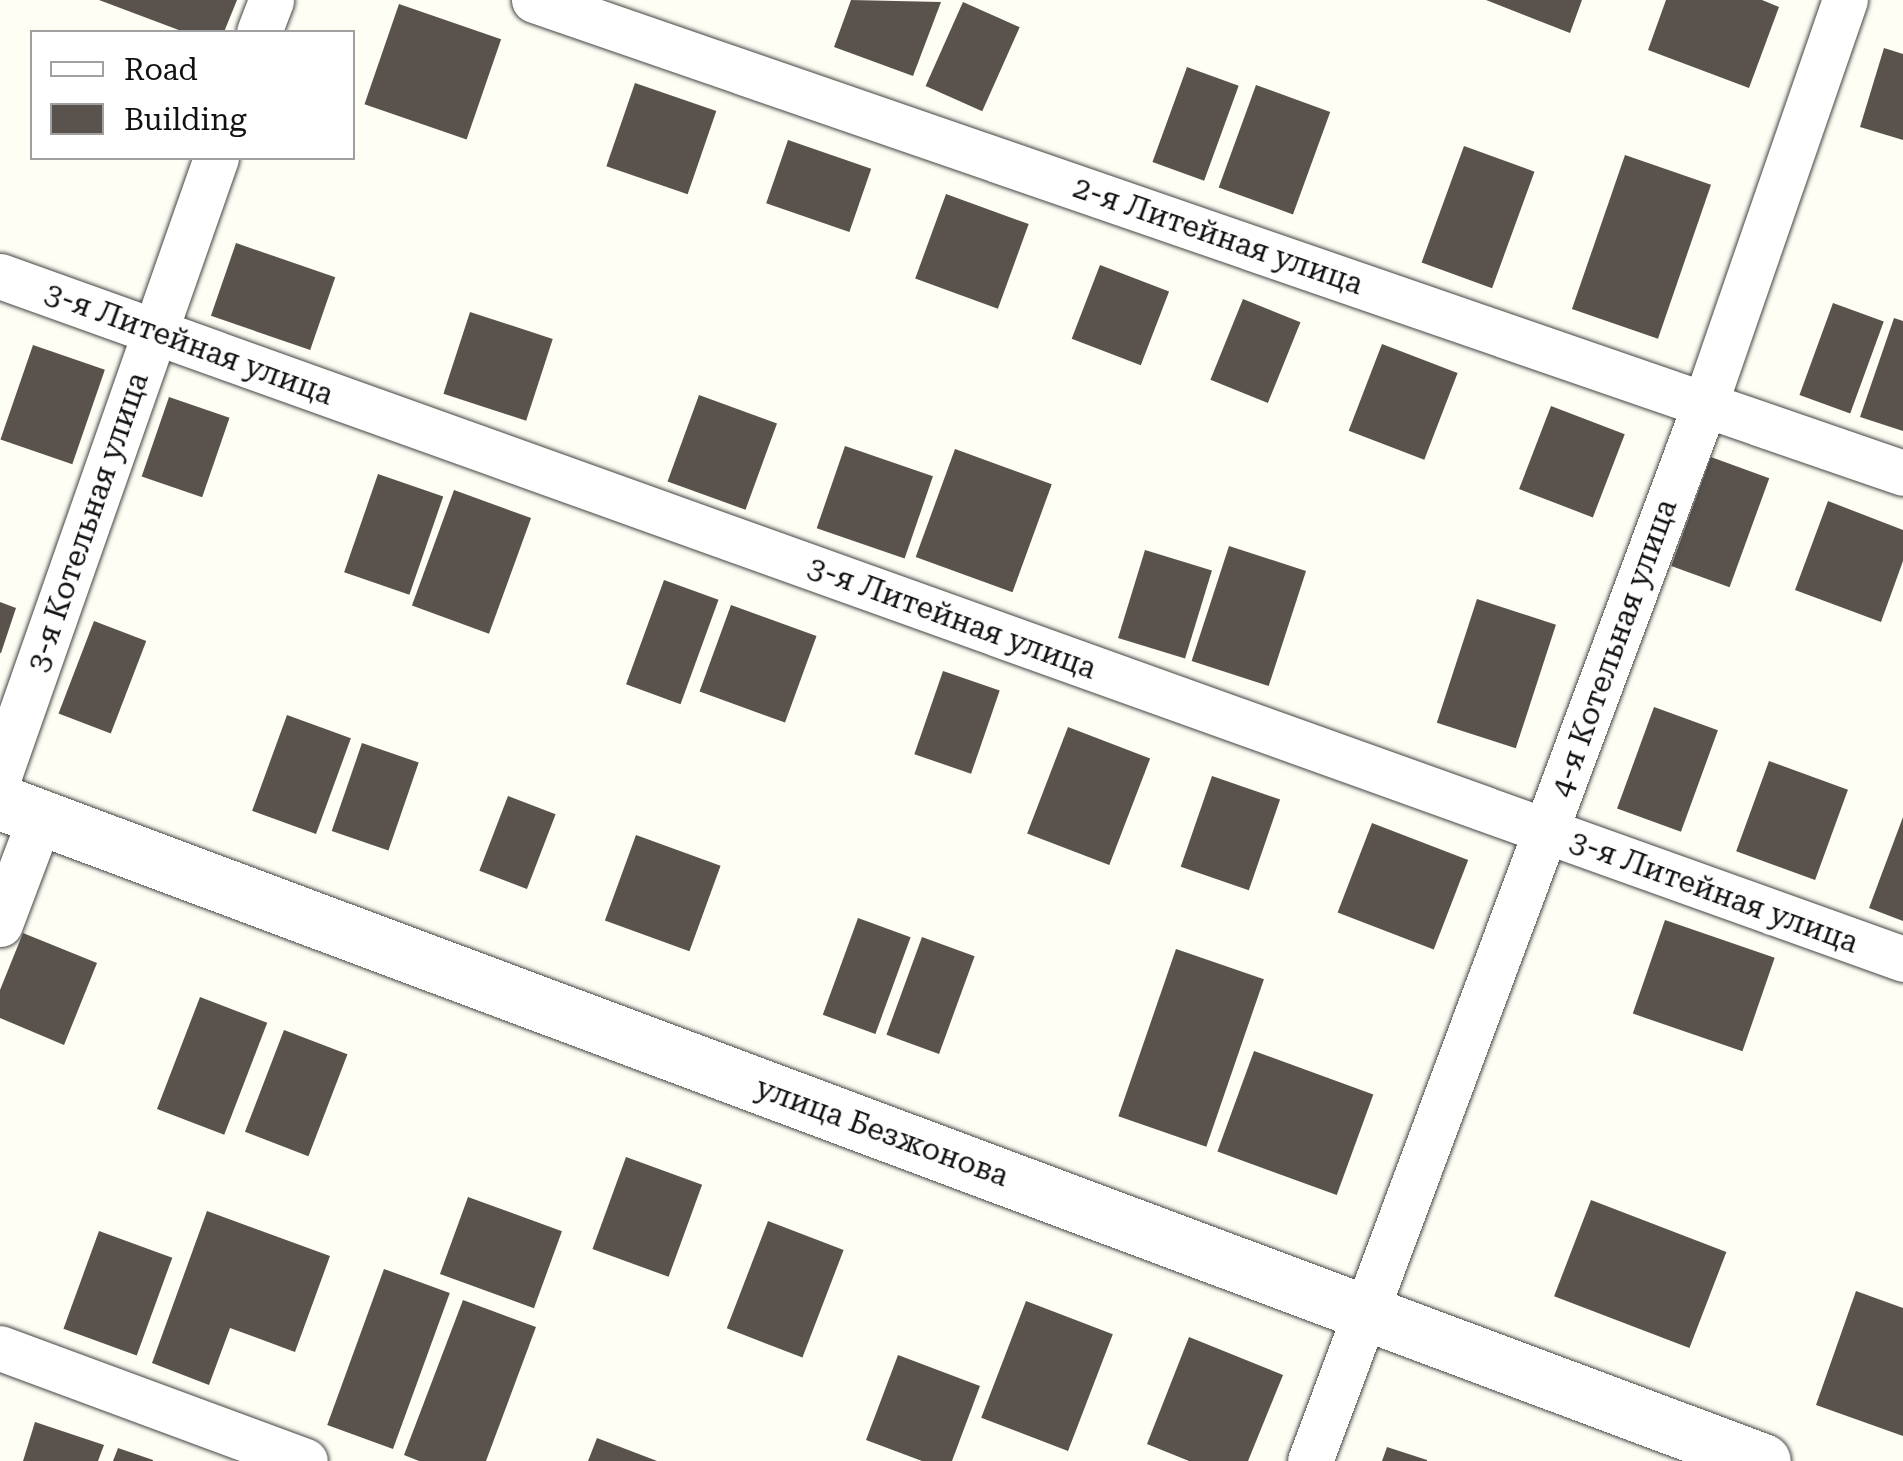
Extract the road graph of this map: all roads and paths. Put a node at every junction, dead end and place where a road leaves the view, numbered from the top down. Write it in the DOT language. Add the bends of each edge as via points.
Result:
graph roads {
  1 [pos="270,0"];
  2 [pos="534,0"];
  3 [pos="1844,0"];
  4 [pos="260,30"];
  5 [pos="215,160"];
  6 [pos="0,276"];
  7 [pos="155,332"];
  8 [pos="1704,404"];
  9 [pos="1903,472"];
  10 [pos="0,773"];
  11 [pos="20,810"];
  12 [pos="1545,831"];
  13 [pos="0,924"];
  14 [pos="1903,960"];
  15 [pos="1366,1313"];
  16 [pos="0,1348"];
  17 [pos="305,1461"];
  18 [pos="1310,1461"];
  19 [pos="1763,1461"];
  1 -- 4 [label="street"];
  2 -- 8 [label="street, 2-я Литейная улица"];
  3 -- 8 [label="street, 4-я Котельная улица"];
  5 -- 7 [label="street, 3-я Котельная улица"];
  6 -- 7 [label="street, 3-я Литейная улица"];
  7 -- 10 [label="street, 3-я Котельная улица"];
  7 -- 12 [label="street, 3-я Литейная улица"];
  8 -- 9 [label="street, 2-я Литейная улица"];
  8 -- 12 [label="street, 4-я Котельная улица"];
  11 -- 13 [label="street"];
  11 -- 15 [label="street, улица Безжонова"];
  12 -- 14 [label="street, 3-я Литейная улица"];
  12 -- 15 [label="street, 4-я Котельная улица"];
  15 -- 18 [label="street, 4-я Котельная улица"];
  15 -- 19 [label="street, улица Безжонова"];
  16 -- 17 [label="street"];
}
